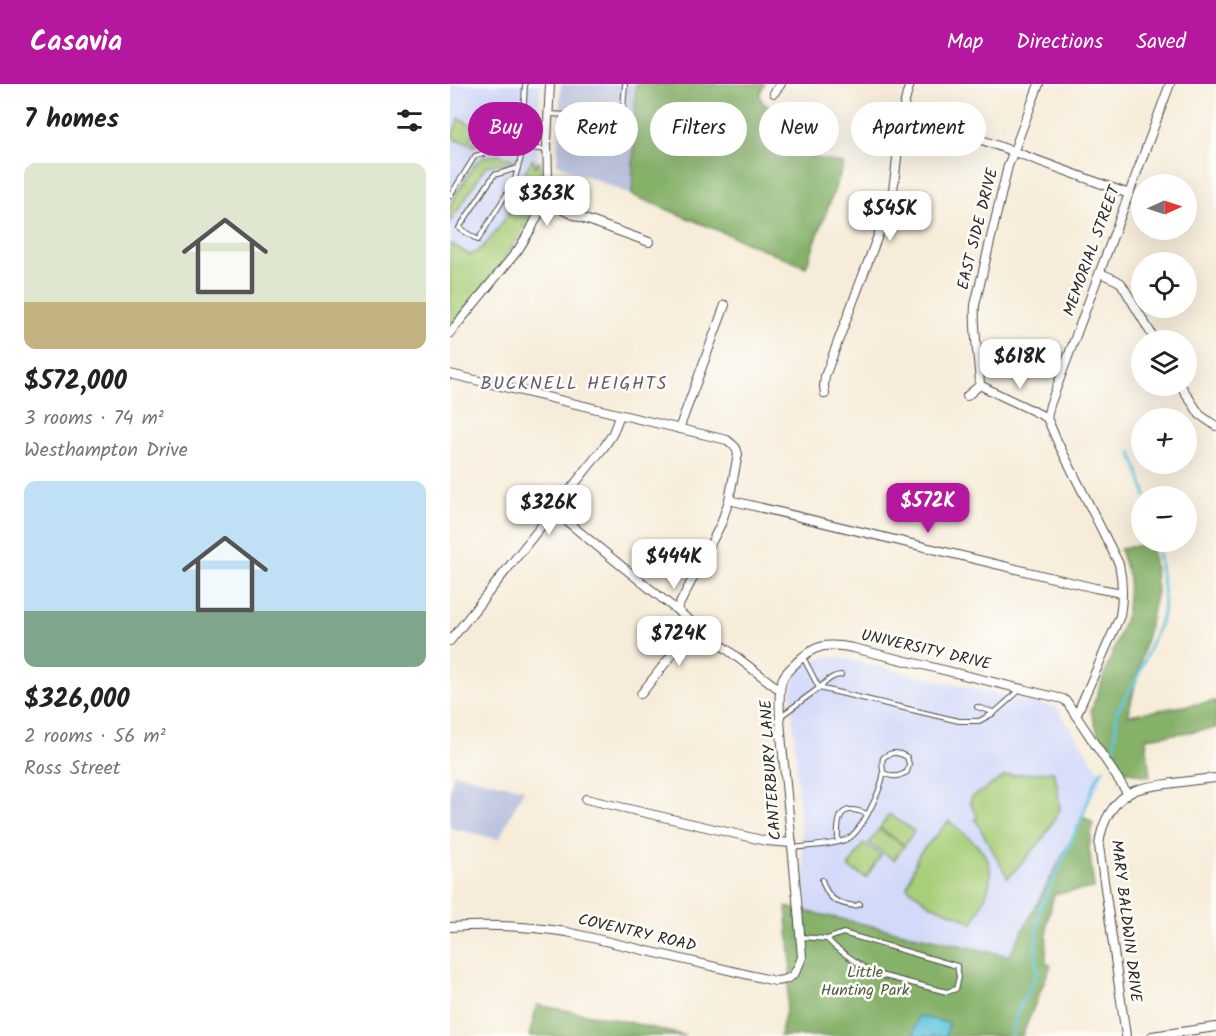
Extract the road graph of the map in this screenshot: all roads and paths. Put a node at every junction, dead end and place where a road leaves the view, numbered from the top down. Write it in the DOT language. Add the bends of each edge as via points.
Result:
graph roads {
  1 [pos="525,84"];
  2 [pos="550,84"];
  3 [pos="625,84"];
  4 [pos="781,84"];
  5 [pos="910,84"];
  6 [pos="1038,84"];
  7 [pos="1170,84"];
  8 [pos="774,93"];
  9 [pos="524,102"];
  10 [pos="623,102"];
  11 [pos="904,102"];
  12 [pos="548,114"];
  13 [pos="555,114"];
  14 [pos="986,141"];
  15 [pos="543,150"];
  16 [pos="547,150"];
  17 [pos="1013,151"];
  18 [pos="475,156"];
  19 [pos="521,156"];
  20 [pos="897,156"];
  21 [pos="518,168"];
  22 [pos="1129,195"];
  23 [pos="450,196"];
  24 [pos="544,201"];
  25 [pos="649,243"];
  26 [pos="1100,273"];
  27 [pos="725,305"];
  28 [pos="1149,330"];
  29 [pos="450,333"];
  30 [pos="450,374"];
  31 [pos="980,385"];
  32 [pos="825,394"];
  33 [pos="967,396"];
  34 [pos="1187,396"];
  35 [pos="620,415"];
  36 [pos="1047,418"];
  37 [pos="1216,426"];
  38 [pos="679,429"];
  39 [pos="729,500"];
  40 [pos="553,510"];
  41 [pos="1122,593"];
  42 [pos="677,609"];
  43 [pos="696,624"];
  44 [pos="450,641"];
  45 [pos="803,657"];
  46 [pos="842,675"];
  47 [pos="819,688"];
  48 [pos="1022,688"];
  49 [pos="780,690"];
  50 [pos="641,694"];
  51 [pos="977,707"];
  52 [pos="994,712"];
  53 [pos="1076,716"];
  54 [pos="780,717"];
  55 [pos="884,773"];
  56 [pos="1216,778"];
  57 [pos="1128,794"];
  58 [pos="586,799"];
  59 [pos="867,814"];
  60 [pos="838,842"];
  61 [pos="792,845"];
  62 [pos="822,880"];
  63 [pos="861,904"];
  64 [pos="450,927"];
  65 [pos="800,937"];
  66 [pos="827,939"];
  67 [pos="802,957"];
  68 [pos="1216,1027"];
  69 [pos="1126,1036"];
  70 [pos="1152,1036"];
  1 -- 9 [label="lane"];
  2 -- 12 [label="street"];
  3 -- 10 [label="lane"];
  4 -- 8 [label="street"];
  5 -- 11 [label="street"];
  6 -- 17 [label="street, EAST SIDE DRIVE"];
  7 -- 22 [label="street, MEMORIAL STREET"];
  12 -- 13 [label="lane"];
  12 -- 16 [label="street"];
  14 -- 17 [label="street"];
  15 -- 16 [label="lane"];
  16 -- 24 [label="street"];
  17 -- 22 [label="street"];
  17 -- 31 [label="street, EAST SIDE DRIVE" via="975,305"];
  18 -- 23 [label="lane"];
  19 -- 21 [label="lane"];
  20 -- 32 [label="street" via="891,201 825,376"];
  21 -- 21 [label="lane" via="494,175 459,228 478,240 514,182"];
  22 -- 26 [label="street, MEMORIAL STREET"];
  24 -- 25 [label="street"];
  24 -- 29 [label="street" via="519,250"];
  26 -- 28 [label="street" via="1121,283"];
  26 -- 36 [label="street, MEMORIAL STREET"];
  27 -- 38 [label="street"];
  30 -- 35 [label="street"];
  31 -- 33 [label="street"];
  31 -- 36 [label="street"];
  34 -- 37 [label="street" via="1200,415"];
  35 -- 38 [label="street"];
  35 -- 40 [label="street" via="604,447"];
  36 -- 41 [label="street" via="1119,564"];
  38 -- 39 [label="street" via="727,440 736,448 738,460"];
  39 -- 41 [label="street"];
  39 -- 42 [label="street" via="721,524"];
  40 -- 42 [label="street, CANTERBURY LANE"];
  40 -- 44 [label="street"];
  41 -- 53 [label="street" via="1120,616"];
  42 -- 43 [label="street, CANTERBURY LANE"];
  43 -- 49 [label="street, CANTERBURY LANE"];
  43 -- 50 [label="street"];
  45 -- 47 [label="lane"];
  45 -- 48 [label="street, UNIVERSITY DRIVE" via="819,647 836,645"];
  45 -- 49 [label="street, UNIVERSITY DRIVE" via="783,677"];
  46 -- 47 [label="lane" via="832,677"];
  47 -- 52 [label="lane" via="959,721 979,721"];
  47 -- 54 [label="lane"];
  48 -- 52 [label="lane"];
  48 -- 53 [label="street, UNIVERSITY DRIVE" via="1063,699"];
  49 -- 54 [label="street, CANTERBURY LANE"];
  51 -- 52 [label="lane"];
  53 -- 57 [label="street"];
  54 -- 61 [label="street, CANTERBURY LANE"];
  55 -- 55 [label="lane" via="898,777 907,772 907,757 898,752 888,754 881,766"];
  55 -- 59 [label="lane"];
  56 -- 57 [label="street" via="1149,787"];
  57 -- 69 [label="street, MARY BALDWIN DRIVE" via="1112,808 1104,822 1099,846"];
  58 -- 61 [label="street"];
  59 -- 60 [label="lane" via="854,834"];
  59 -- 60 [label="lane" via="857,809 842,812 838,818"];
  60 -- 61 [label="lane"];
  61 -- 65 [label="street, CANTERBURY LANE"];
  62 -- 63 [label="lane" via="834,901"];
  64 -- 67 [label="street, COVENTRY ROAD" via="544,928 775,981 789,979 796,973"];
  65 -- 66 [label="lane"];
  65 -- 67 [label="street, CANTERBURY LANE"];
  66 -- 66 [label="lane" via="872,973 947,992 956,989 957,966 843,933"];
  68 -- 70 [label="street"];
}
